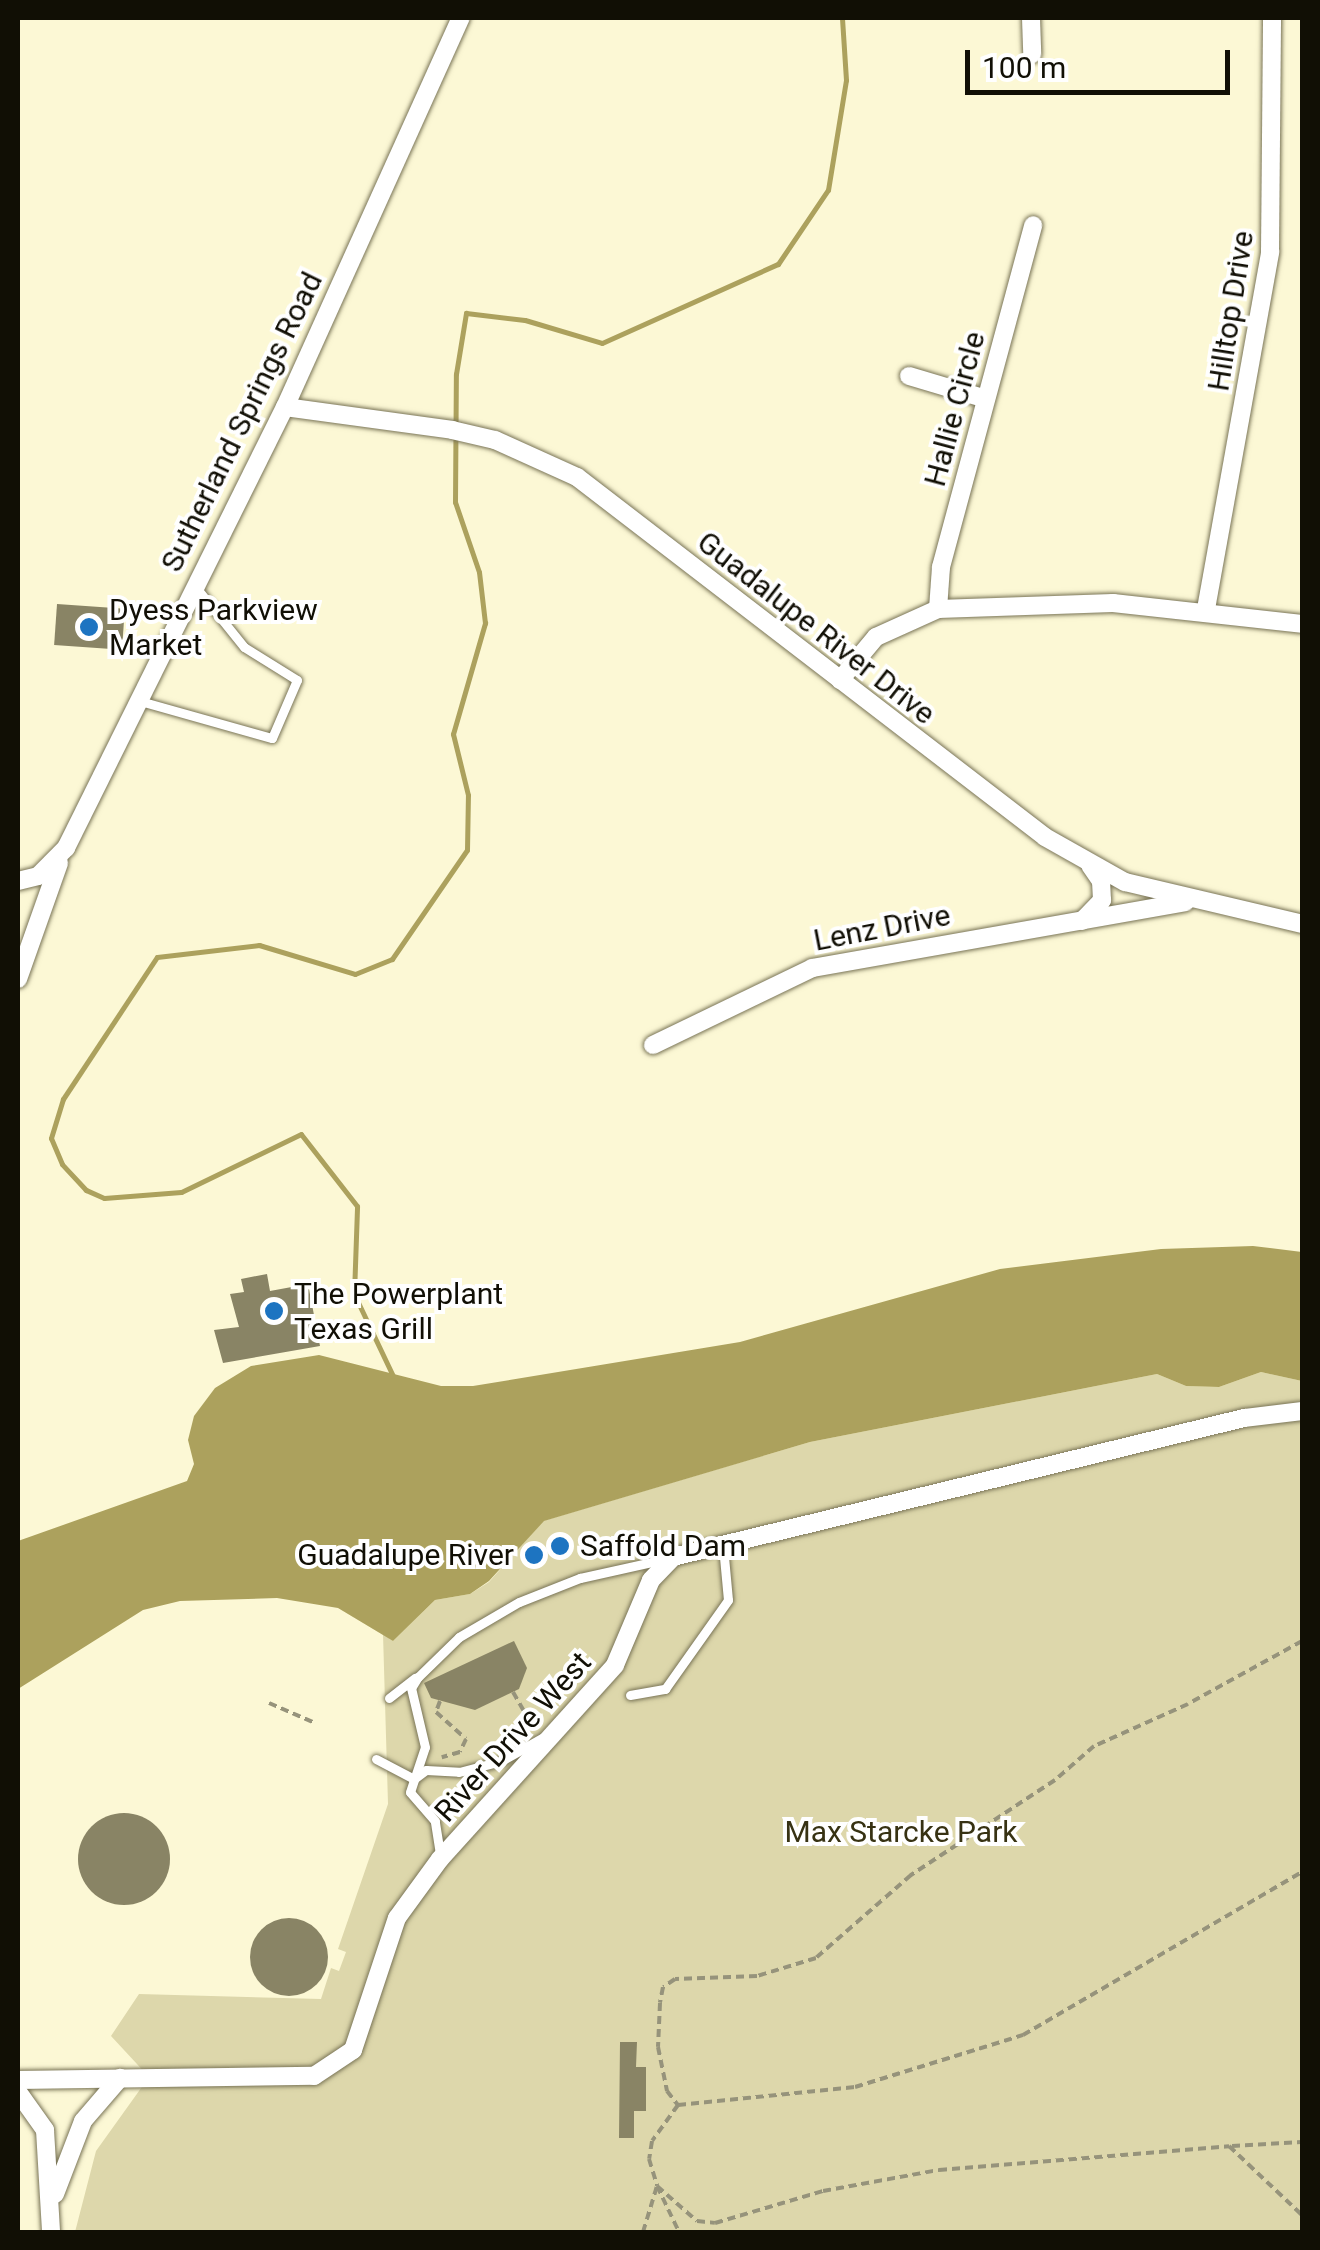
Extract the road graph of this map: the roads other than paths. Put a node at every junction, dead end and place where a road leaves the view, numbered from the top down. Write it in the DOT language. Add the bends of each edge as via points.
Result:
graph roads {
  1 [pos="461,18"];
  2 [pos="1031,18"];
  3 [pos="1272,18"];
  4 [pos="1032,54"];
  5 [pos="1033,225"];
  6 [pos="909,376"];
  7 [pos="986,399"];
  8 [pos="285,407"];
  9 [pos="193,584"];
  10 [pos="938,609"];
  11 [pos="1206,609"];
  12 [pos="1302,624"];
  13 [pos="840,680"];
  14 [pos="137,701"];
  15 [pos="66,848"];
  16 [pos="1090,865"];
  17 [pos="18,881"];
  18 [pos="1190,902"];
  19 [pos="1078,924"];
  20 [pos="1302,924"];
  21 [pos="18,979"];
  22 [pos="654,1045"];
  23 [pos="1302,1410"];
  24 [pos="723,1546"];
  25 [pos="673,1557"];
  26 [pos="418,1677"];
  27 [pos="630,1696"];
  28 [pos="415,1706"];
  29 [pos="567,1725"];
  30 [pos="376,1758"];
  31 [pos="414,1779"];
  32 [pos="440,1859"];
  33 [pos="120,2078"];
  34 [pos="18,2080"];
  35 [pos="18,2092"];
  36 [pos="54,2199"];
  37 [pos="52,2232"];
  1 -- 8 [label="street, Sutherland Springs Road"];
  2 -- 4 [label="street"];
  3 -- 11 [label="street, Hilltop Drive" via="1270,252"];
  5 -- 7 [label="street, Hallie Circle"];
  6 -- 7 [label="street"];
  7 -- 10 [label="street, Hallie Circle" via="942,566"];
  8 -- 9 [label="street, Sutherland Springs Road"];
  8 -- 13 [label="street, Guadalupe River Drive" via="412,423 534,456 577,477"];
  9 -- 14 [label="street, Sutherland Springs Road"];
  9 -- 14 [label="lane" via="244,647 297,680 272,738"];
  10 -- 11 [label="street" via="1074,603"];
  10 -- 13 [label="street" via="876,637"];
  11 -- 12 [label="street"];
  13 -- 16 [label="street, Guadalupe River Drive" via="957,774"];
  14 -- 15 [label="street, Sutherland Springs Road"];
  15 -- 17 [label="street, Sutherland Springs Road" via="38,876"];
  15 -- 21 [label="street, Sutherland Springs Road"];
  16 -- 18 [label="street, Guadalupe River Drive"];
  16 -- 19 [label="street" via="1101,881 1102,900"];
  18 -- 19 [label="street, Lenz Drive"];
  18 -- 20 [label="street, Guadalupe River Drive"];
  19 -- 22 [label="street, Lenz Drive" via="812,968"];
  23 -- 24 [label="street" via="1244,1418"];
  24 -- 25 [label="street"];
  24 -- 27 [label="lane" via="728,1600 664,1689"];
  25 -- 26 [label="lane" via="580,1578 519,1602 459,1637"];
  25 -- 29 [label="street, River Drive West" via="651,1580 616,1666"];
  26 -- 28 [label="lane" via="411,1688"];
  26 -- 28 [label="lane" via="390,1698"];
  28 -- 31 [label="lane" via="425,1747"];
  29 -- 31 [label="lane" via="500,1761"];
  29 -- 32 [label="street, River Drive West"];
  30 -- 31 [label="lane"];
  31 -- 32 [label="lane" via="410,1792 435,1821"];
  32 -- 33 [label="street, River Drive West" via="397,1918 352,2050 314,2076"];
  33 -- 34 [label="street, River Drive West"];
  33 -- 36 [label="street" via="84,2121"];
  35 -- 36 [label="street" via="46,2130"];
  36 -- 37 [label="street"];
}
